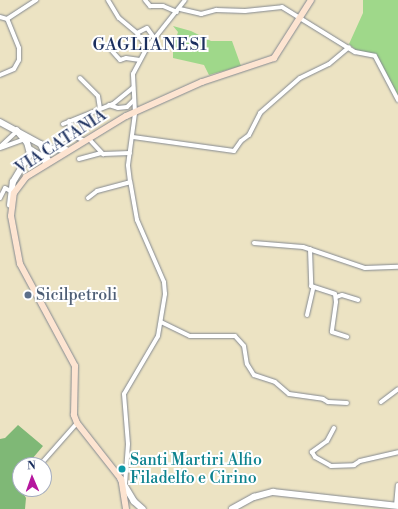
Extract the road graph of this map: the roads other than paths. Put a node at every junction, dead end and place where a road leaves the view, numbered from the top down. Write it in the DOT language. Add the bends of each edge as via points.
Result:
graph roads {
  1 [pos="36,0"];
  2 [pos="108,0"];
  3 [pos="144,0"];
  4 [pos="185,0"];
  5 [pos="311,0"];
  6 [pos="178,10"];
  7 [pos="0,17"];
  8 [pos="7,19"];
  9 [pos="299,19"];
  10 [pos="137,33"];
  11 [pos="155,39"];
  12 [pos="349,47"];
  13 [pos="147,48"];
  14 [pos="112,51"];
  15 [pos="140,60"];
  16 [pos="0,75"];
  17 [pos="80,78"];
  18 [pos="133,88"];
  19 [pos="134,100"];
  20 [pos="398,100"];
  21 [pos="109,105"];
  22 [pos="100,108"];
  23 [pos="135,113"];
  24 [pos="69,121"];
  25 [pos="0,122"];
  26 [pos="63,124"];
  27 [pos="17,131"];
  28 [pos="71,135"];
  29 [pos="133,137"];
  30 [pos="25,139"];
  31 [pos="87,140"];
  32 [pos="59,142"];
  33 [pos="41,144"];
  34 [pos="0,147"];
  35 [pos="30,149"];
  36 [pos="66,150"];
  37 [pos="101,153"];
  38 [pos="130,154"];
  39 [pos="79,159"];
  40 [pos="47,162"];
  41 [pos="130,182"];
  42 [pos="12,192"];
  43 [pos="0,198"];
  44 [pos="88,198"];
  45 [pos="254,243"];
  46 [pos="310,249"];
  47 [pos="398,266"];
  48 [pos="313,288"];
  49 [pos="336,297"];
  50 [pos="358,300"];
  51 [pos="307,315"];
  52 [pos="161,322"];
  53 [pos="347,337"];
  54 [pos="398,389"];
  55 [pos="380,402"];
  56 [pos="347,403"];
  57 [pos="77,423"];
  58 [pos="334,428"];
  59 [pos="398,452"];
  60 [pos="47,457"];
  61 [pos="126,471"];
  62 [pos="117,473"];
  63 [pos="123,482"];
  64 [pos="398,485"];
  65 [pos="127,491"];
  66 [pos="397,506"];
  67 [pos="142,508"];
  68 [pos="126,509"];
  69 [pos="232,509"];
  1 -- 8 [label="street"];
  2 -- 10 [label="street" via="119,18"];
  3 -- 6 [label="street" via="150,6"];
  4 -- 6 [label="street"];
  5 -- 9 [label="main road, VIA CATANIA"];
  6 -- 9 [label="street" via="201,14 216,10 245,12 282,7"];
  6 -- 11 [label="street"];
  7 -- 8 [label="street"];
  8 -- 16 [label="street" via="19,48 19,60 14,69"];
  9 -- 12 [label="street"];
  9 -- 23 [label="main road, VIA CATANIA" via="274,58 194,86"];
  10 -- 11 [label="street" via="147,28"];
  10 -- 13 [label="street"];
  11 -- 13 [label="street"];
  12 -- 20 [label="street" via="355,52 377,58"];
  12 -- 29 [label="street" via="330,64 300,78 260,113 249,135 234,151"];
  13 -- 15 [label="street"];
  14 -- 15 [label="street" via="120,60"];
  15 -- 18 [label="street" via="134,74"];
  17 -- 22 [label="street" via="98,96"];
  18 -- 19 [label="street"];
  18 -- 21 [label="street"];
  19 -- 21 [label="street" via="127,107"];
  19 -- 23 [label="street"];
  21 -- 22 [label="street"];
  22 -- 24 [label="street"];
  23 -- 29 [label="street"];
  23 -- 31 [label="main road, VIA CATANIA"];
  24 -- 26 [label="street"];
  24 -- 28 [label="street"];
  25 -- 27 [label="street"];
  27 -- 30 [label="street"];
  27 -- 33 [label="street"];
  27 -- 34 [label="street"];
  28 -- 31 [label="street"];
  28 -- 32 [label="street"];
  29 -- 38 [label="street"];
  30 -- 34 [label="street"];
  30 -- 35 [label="street"];
  31 -- 36 [label="main road, VIA CATANIA"];
  31 -- 37 [label="street"];
  33 -- 36 [label="street" via="54,150"];
  33 -- 40 [label="street"];
  35 -- 40 [label="street"];
  35 -- 42 [label="street" via="29,159"];
  36 -- 40 [label="main road, VIA CATANIA"];
  37 -- 38 [label="street" via="108,156"];
  37 -- 39 [label="street"];
  38 -- 41 [label="street"];
  40 -- 42 [label="main road, VIA CATANIA"];
  41 -- 44 [label="street" via="102,190"];
  41 -- 52 [label="street" via="137,220 164,282"];
  42 -- 43 [label="street" via="3,189"];
  42 -- 57 [label="main road, VIA CATANIA" via="10,205 20,264 75,366 72,408"];
  45 -- 46 [label="street"];
  46 -- 47 [label="street" via="365,268"];
  46 -- 48 [label="street"];
  48 -- 49 [label="street"];
  48 -- 51 [label="street"];
  49 -- 50 [label="street" via="342,295"];
  49 -- 53 [label="street" via="332,333"];
  52 -- 56 [label="street" via="190,336 235,336 244,346 247,364 254,375 275,382 288,394"];
  52 -- 61 [label="street" via="155,341 124,394"];
  54 -- 55 [label="street"];
  57 -- 60 [label="street"];
  57 -- 62 [label="main road, VIA CATANIA"];
  58 -- 59 [label="street" via="327,441 312,452 315,457 331,466 354,465 360,461"];
  61 -- 62 [label="street"];
  61 -- 63 [label="street"];
  61 -- 65 [label="street"];
  62 -- 63 [label="main road, VIA CATANIA"];
  63 -- 65 [label="main road, VIA CATANIA"];
  64 -- 66 [label="street"];
  65 -- 67 [label="street"];
  65 -- 68 [label="main road, VIA CATANIA"];
  66 -- 69 [label="street" via="273,492 254,497"];
  67 -- 68 [label="street"];
}
